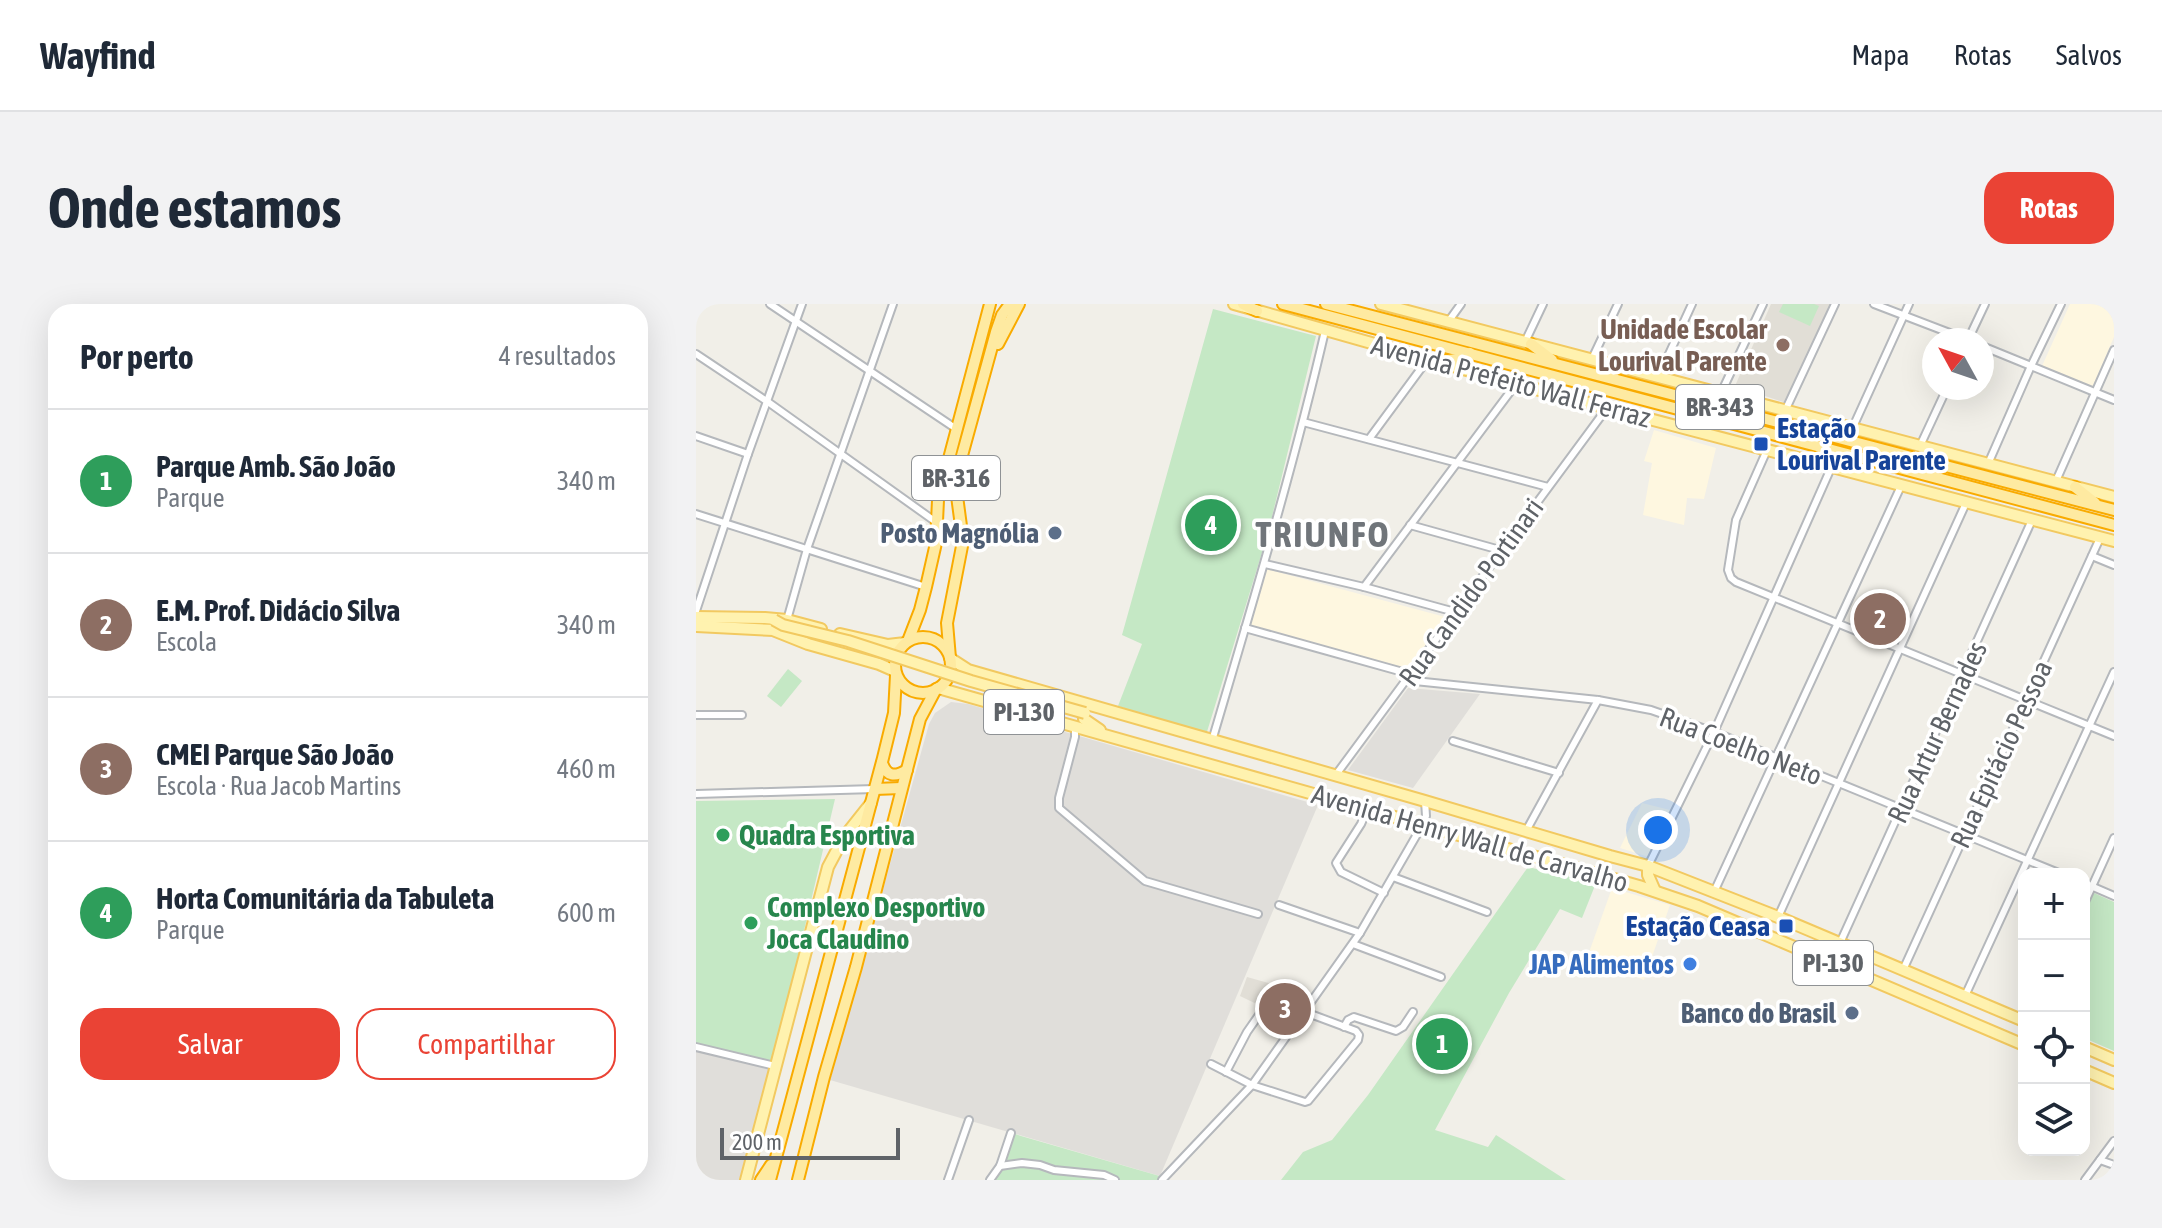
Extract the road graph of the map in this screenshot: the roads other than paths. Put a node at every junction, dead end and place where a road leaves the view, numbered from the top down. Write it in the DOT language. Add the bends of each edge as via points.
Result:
graph roads {
  1 [pos="770,304"];
  2 [pos="802,304"];
  3 [pos="893,304"];
  4 [pos="990,304"];
  5 [pos="1010,304"];
  6 [pos="1019,304"];
  7 [pos="1234,304"];
  8 [pos="1243,304"];
  9 [pos="1283,304"];
  10 [pos="1326,304"];
  11 [pos="1381,304"];
  12 [pos="1461,304"];
  13 [pos="1543,304"];
  14 [pos="1618,304"];
  15 [pos="1692,304"];
  16 [pos="1763,304"];
  17 [pos="1835,304"];
  18 [pos="1874,304"];
  19 [pos="1909,304"];
  20 [pos="1985,304"];
  21 [pos="2061,304"];
  22 [pos="1257,311"];
  23 [pos="1904,315"];
  24 [pos="796,322"];
  25 [pos="1448,322"];
  26 [pos="1937,328"];
  27 [pos="1974,328"];
  28 [pos="1325,331"];
  29 [pos="1528,343"];
  30 [pos="2114,350"];
  31 [pos="1994,351"];
  32 [pos="1470,353"];
  33 [pos="696,354"];
  34 [pos="1432,360"];
  35 [pos="1592,360"];
  36 [pos="1557,364"];
  37 [pos="2031,366"];
  38 [pos="986,367"];
  39 [pos="1663,367"];
  40 [pos="870,369"];
  41 [pos="1516,384"];
  42 [pos="2094,391"];
  43 [pos="1721,393"];
  44 [pos="1941,400"];
  45 [pos="2114,400"];
  46 [pos="768,402"];
  47 [pos="1607,408"];
  48 [pos="1785,411"];
  49 [pos="1303,422"];
  50 [pos="1853,427"];
  51 [pos="958,430"];
  52 [pos="696,436"];
  53 [pos="1369,439"];
  54 [pos="1920,446"];
  55 [pos="1767,450"];
  56 [pos="840,453"];
  57 [pos="748,454"];
  58 [pos="1960,458"];
  59 [pos="1456,463"];
  60 [pos="1988,464"];
  61 [pos="1946,465"];
  62 [pos="1831,468"];
  63 [pos="2056,481"];
  64 [pos="1901,486"];
  65 [pos="1548,487"];
  66 [pos="2075,487"];
  67 [pos="2114,497"];
  68 [pos="1966,503"];
  69 [pos="2100,507"];
  70 [pos="2114,510"];
  71 [pos="696,514"];
  72 [pos="2032,520"];
  73 [pos="725,522"];
  74 [pos="936,522"];
  75 [pos="1410,525"];
  76 [pos="2114,525"];
  77 [pos="2100,538"];
  78 [pos="2114,541"];
  79 [pos="807,549"];
  80 [pos="1500,550"];
  81 [pos="2092,556"];
  82 [pos="1265,564"];
  83 [pos="2114,565"];
  84 [pos="926,587"];
  85 [pos="1364,587"];
  86 [pos="698,593"];
  87 [pos="1775,598"];
  88 [pos="1455,612"];
  89 [pos="696,614"];
  90 [pos="787,620"];
  91 [pos="1839,624"];
  92 [pos="773,625"];
  93 [pos="696,626"];
  94 [pos="1245,628"];
  95 [pos="909,640"];
  96 [pos="1898,649"];
  97 [pos="950,658"];
  98 [pos="2114,672"];
  99 [pos="1963,676"];
  100 [pos="898,677"];
  101 [pos="1408,677"];
  102 [pos="937,689"];
  103 [pos="1598,700"];
  104 [pos="2026,701"];
  105 [pos="1114,713"];
  106 [pos="696,715"];
  107 [pos="742,715"];
  108 [pos="1081,719"];
  109 [pos="2089,726"];
  110 [pos="1714,732"];
  111 [pos="2114,736"];
  112 [pos="1212,741"];
  113 [pos="1453,741"];
  114 [pos="1776,759"];
  115 [pos="882,763"];
  116 [pos="907,770"];
  117 [pos="1559,773"];
  118 [pos="1335,776"];
  119 [pos="1838,784"];
  120 [pos="901,788"];
  121 [pos="875,789"];
  122 [pos="696,794"];
  123 [pos="1425,801"];
  124 [pos="871,803"];
  125 [pos="1368,808"];
  126 [pos="1902,809"];
  127 [pos="1423,824"];
  128 [pos="1526,831"];
  129 [pos="1964,834"];
  130 [pos="2114,838"];
  131 [pos="2028,860"];
  132 [pos="1648,866"];
  133 [pos="2047,868"];
  134 [pos="1393,877"];
  135 [pos="2092,887"];
  136 [pos="1655,891"];
  137 [pos="2090,891"];
  138 [pos="1714,892"];
  139 [pos="1384,893"];
  140 [pos="2114,896"];
  141 [pos="1279,905"];
  142 [pos="1487,912"];
  143 [pos="1258,914"];
  144 [pos="1778,917"];
  145 [pos="1360,933"];
  146 [pos="1840,943"];
  147 [pos="1353,944"];
  148 [pos="1903,970"];
  149 [pos="1441,977"];
  150 [pos="1965,996"];
  151 [pos="1305,1012"];
  152 [pos="1413,1012"];
  153 [pos="2018,1018"];
  154 [pos="1296,1024"];
  155 [pos="1344,1027"];
  156 [pos="2018,1042"];
  157 [pos="696,1047"];
  158 [pos="2090,1050"];
  159 [pos="2114,1060"];
  160 [pos="1211,1064"];
  161 [pos="775,1066"];
  162 [pos="1226,1072"];
  163 [pos="2090,1073"];
  164 [pos="2114,1083"];
  165 [pos="1252,1085"];
  166 [pos="969,1120"];
  167 [pos="1011,1133"];
  168 [pos="2114,1141"];
  169 [pos="776,1157"];
  170 [pos="2100,1160"];
  171 [pos="2114,1165"];
  172 [pos="1000,1166"];
  173 [pos="746,1180"];
  174 [pos="761,1180"];
  175 [pos="770,1180"];
  176 [pos="798,1180"];
  177 [pos="948,1180"];
  178 [pos="990,1180"];
  179 [pos="1115,1180"];
  180 [pos="1162,1180"];
  181 [pos="2085,1180"];
  1 -- 24 [label="street"];
  2 -- 24 [label="street"];
  3 -- 40 [label="street"];
  4 -- 51 [label="highway, BR-316"];
  5 -- 38 [label="highway, BR-316" via="999,321"];
  6 -- 38 [label="highway"];
  7 -- 22 [label="main road, Avenida Prefeito Wall Ferraz / BR-343"];
  8 -- 22 [label="highway"];
  9 -- 32 [label="highway, Avenida Prefeito Wall Ferraz"];
  10 -- 36 [label="highway, Avenida Prefeito Wall Ferraz / BR-343"];
  11 -- 25 [label="main road, Avenida Prefeito Wall Ferraz"];
  12 -- 25 [label="street"];
  13 -- 29 [label="street"];
  14 -- 35 [label="street"];
  15 -- 39 [label="street"];
  16 -- 43 [label="street"];
  17 -- 48 [label="street"];
  18 -- 23 [label="street"];
  19 -- 23 [label="street"];
  20 -- 27 [label="street"];
  21 -- 37 [label="street"];
  22 -- 28 [label="main road, Avenida Prefeito Wall Ferraz / BR-343"];
  23 -- 26 [label="street"];
  23 -- 50 [label="street"];
  24 -- 40 [label="street"];
  24 -- 46 [label="street"];
  25 -- 29 [label="main road, Avenida Prefeito Wall Ferraz"];
  28 -- 34 [label="main road, Avenida Prefeito Wall Ferraz / BR-343"];
  28 -- 49 [label="street"];
  29 -- 35 [label="main road, Avenida Prefeito Wall Ferraz"];
  29 -- 36 [label="highway"];
  30 -- 42 [label="street"];
  31 -- 37 [label="street"];
  32 -- 34 [label="highway, BR-343"];
  32 -- 76 [label="highway, Avenida Prefeito Wall Ferraz / BR-343"];
  33 -- 46 [label="street"];
  34 -- 41 [label="main road, Avenida Prefeito Wall Ferraz"];
  34 -- 53 [label="street"];
  35 -- 43 [label="main road, Avenida Prefeito Wall Ferraz"];
  36 -- 61 [label="highway, Avenida Prefeito Wall Ferraz / BR-343"];
  37 -- 42 [label="street"];
  37 -- 60 [label="street"];
  38 -- 97 [label="highway, BR-316" via="955,481 963,541 947,623"];
  40 -- 51 [label="street"];
  40 -- 56 [label="street"];
  41 -- 47 [label="main road, Avenida Prefeito Wall Ferraz"];
  41 -- 59 [label="street"];
  42 -- 45 [label="street"];
  42 -- 63 [label="street"];
  43 -- 48 [label="main road, Avenida Prefeito Wall Ferraz"];
  44 -- 54 [label="street"];
  46 -- 56 [label="street"];
  46 -- 57 [label="street"];
  47 -- 55 [label="main road, Avenida Prefeito Wall Ferraz"];
  47 -- 65 [label="street, Rua Candido Portinari"];
  48 -- 50 [label="main road, Avenida Prefeito Wall Ferraz"];
  49 -- 53 [label="street"];
  49 -- 82 [label="street"];
  50 -- 54 [label="main road, Avenida Prefeito Wall Ferraz"];
  51 -- 74 [label="highway, BR-316"];
  52 -- 57 [label="street"];
  53 -- 59 [label="street"];
  54 -- 58 [label="main road, Avenida Prefeito Wall Ferraz"];
  55 -- 62 [label="main road, Avenida Prefeito Wall Ferraz"];
  55 -- 87 [label="street" via="1736,520 1728,570 1736,582"];
  56 -- 74 [label="street"];
  56 -- 79 [label="street"];
  57 -- 73 [label="street"];
  58 -- 60 [label="main road, Avenida Prefeito Wall Ferraz"];
  58 -- 61 [label="highway"];
  59 -- 65 [label="street"];
  59 -- 75 [label="street"];
  60 -- 63 [label="main road, Avenida Prefeito Wall Ferraz"];
  61 -- 69 [label="highway, Avenida Prefeito Wall Ferraz / BR-343"];
  62 -- 64 [label="main road, Avenida Prefeito Wall Ferraz"];
  62 -- 87 [label="street"];
  63 -- 66 [label="main road, Avenida Prefeito Wall Ferraz"];
  64 -- 68 [label="main road, Avenida Prefeito Wall Ferraz"];
  64 -- 91 [label="street"];
  65 -- 80 [label="street, Rua Candido Portinari"];
  66 -- 67 [label="main road, Avenida Prefeito Wall Ferraz"];
  66 -- 69 [label="highway"];
  68 -- 72 [label="main road, Avenida Prefeito Wall Ferraz"];
  68 -- 96 [label="street"];
  69 -- 70 [label="highway, Avenida Prefeito Wall Ferraz / BR-343"];
  71 -- 73 [label="street"];
  72 -- 77 [label="main road, Avenida Prefeito Wall Ferraz"];
  72 -- 99 [label="street, Rua Artur Bernades"];
  73 -- 79 [label="street"];
  73 -- 86 [label="street"];
  74 -- 84 [label="highway, BR-316"];
  75 -- 80 [label="street"];
  75 -- 85 [label="street"];
  77 -- 78 [label="main road, Avenida Prefeito Wall Ferraz"];
  77 -- 81 [label="street, Rua Epitácio Pessoa"];
  79 -- 84 [label="street"];
  79 -- 90 [label="street"];
  80 -- 88 [label="street, Rua Candido Portinari"];
  81 -- 83 [label="street"];
  81 -- 104 [label="street, Rua Epitácio Pessoa"];
  82 -- 85 [label="street"];
  82 -- 94 [label="street"];
  84 -- 95 [label="highway, BR-316"];
  85 -- 88 [label="street"];
  86 -- 89 [label="street"];
  87 -- 91 [label="street"];
  87 -- 110 [label="street"];
  88 -- 101 [label="street, Rua Candido Portinari"];
  89 -- 92 [label="main road" via="747,616"];
  90 -- 92 [label="main road"];
  90 -- 95 [label="main road" via="888,645"];
  91 -- 96 [label="street"];
  91 -- 114 [label="street"];
  92 -- 93 [label="main road"];
  92 -- 100 [label="main road" via="808,644 879,664"];
  92 -- 108 [label="main road, bridge"];
  94 -- 101 [label="street, Rua Coelho Neto"];
  94 -- 112 [label="street"];
  95 -- 97 [label="highway, Avenida Henry Wall de Carvalho" via="936,640"];
  95 -- 100 [label="highway, BR-316" via="896,655"];
  96 -- 99 [label="street"];
  96 -- 119 [label="street"];
  97 -- 102 [label="highway, BR-316" via="949,676"];
  97 -- 105 [label="main road, Avenida Henry Wall de Carvalho / PI-130" via="968,670"];
  98 -- 109 [label="street"];
  99 -- 104 [label="street"];
  99 -- 126 [label="street, Rua Artur Bernades"];
  100 -- 102 [label="highway" via="918,693"];
  100 -- 115 [label="highway, BR-316"];
  101 -- 103 [label="street, Rua Coelho Neto"];
  101 -- 118 [label="street, Rua Candido Portinari"];
  102 -- 108 [label="main road, PI-130"];
  102 -- 116 [label="highway, BR-316" via="920,719"];
  103 -- 110 [label="street, Rua Coelho Neto" via="1651,710"];
  103 -- 117 [label="street"];
  104 -- 109 [label="street"];
  104 -- 129 [label="street, Rua Epitácio Pessoa"];
  105 -- 108 [label="main road"];
  105 -- 112 [label="main road, Avenida Henry Wall de Carvalho / PI-130"];
  106 -- 107 [label="street"];
  108 -- 125 [label="main road, Avenida Henry Wall de Carvalho / PI-130" via="1109,735"];
  108 -- 143 [label="street" via="1059,808 1148,883"];
  109 -- 111 [label="street"];
  109 -- 131 [label="street"];
  110 -- 114 [label="street, Rua Coelho Neto"];
  110 -- 132 [label="street"];
  112 -- 118 [label="main road, Avenida Henry Wall de Carvalho / PI-130"];
  113 -- 117 [label="street"];
  114 -- 119 [label="street, Rua Coelho Neto"];
  114 -- 138 [label="street"];
  115 -- 116 [label="highway" via="891,775"];
  115 -- 121 [label="highway, BR-316"];
  116 -- 120 [label="highway, BR-316"];
  117 -- 128 [label="street"];
  118 -- 123 [label="main road, Avenida Henry Wall de Carvalho / PI-130"];
  119 -- 126 [label="street, Rua Coelho Neto"];
  119 -- 144 [label="street"];
  120 -- 121 [label="highway"];
  120 -- 176 [label="highway, BR-316"];
  121 -- 122 [label="street"];
  121 -- 124 [label="highway, BR-316"];
  123 -- 127 [label="street"];
  123 -- 128 [label="main road, Avenida Henry Wall de Carvalho / PI-130"];
  124 -- 161 [label="main road" via="828,867"];
  124 -- 169 [label="highway, BR-316"];
  125 -- 127 [label="main road, Avenida Henry Wall de Carvalho / PI-130"];
  125 -- 139 [label="street" via="1336,863 1341,872"];
  126 -- 129 [label="street, Rua Coelho Neto"];
  126 -- 146 [label="street, Rua Artur Bernades"];
  127 -- 134 [label="street"];
  127 -- 136 [label="main road, Avenida Henry Wall de Carvalho / PI-130"];
  128 -- 132 [label="main road, Avenida Henry Wall de Carvalho / PI-130"];
  129 -- 131 [label="street, Rua Coelho Neto"];
  129 -- 148 [label="street, Rua Epitácio Pessoa"];
  130 -- 135 [label="street"];
  131 -- 133 [label="street, Rua Coelho Neto"];
  131 -- 150 [label="street"];
  132 -- 136 [label="main road"];
  132 -- 138 [label="main road, Avenida Henry Wall de Carvalho / PI-130"];
  134 -- 139 [label="street"];
  134 -- 142 [label="street"];
  135 -- 137 [label="street"];
  135 -- 140 [label="street"];
  136 -- 156 [label="main road, Avenida Henry Wall de Carvalho / PI-130"];
  138 -- 144 [label="main road, Avenida Henry Wall de Carvalho / PI-130"];
  139 -- 145 [label="street"];
  141 -- 145 [label="street"];
  144 -- 146 [label="main road, Avenida Henry Wall de Carvalho / PI-130"];
  145 -- 147 [label="street"];
  146 -- 148 [label="main road, Avenida Henry Wall de Carvalho / PI-130"];
  147 -- 149 [label="street"];
  147 -- 151 [label="street"];
  148 -- 150 [label="main road, Avenida Henry Wall de Carvalho / PI-130"];
  150 -- 153 [label="main road, Avenida Henry Wall de Carvalho / PI-130"];
  151 -- 154 [label="street"];
  151 -- 155 [label="street"];
  152 -- 155 [label="street" via="1396,1031 1354,1017"];
  154 -- 162 [label="street" via="1261,1012"];
  154 -- 165 [label="street"];
  155 -- 165 [label="street" via="1356,1031 1358,1040 1308,1101"];
  157 -- 161 [label="street"];
  158 -- 159 [label="main road"];
  160 -- 162 [label="street"];
  161 -- 173 [label="main road"];
  162 -- 165 [label="street"];
  163 -- 164 [label="main road"];
  165 -- 180 [label="street"];
  166 -- 177 [label="street"];
  167 -- 172 [label="street"];
  168 -- 170 [label="street"];
  169 -- 174 [label="highway"];
  169 -- 175 [label="highway, BR-316"];
  170 -- 171 [label="street"];
  170 -- 181 [label="street"];
  172 -- 178 [label="street"];
  172 -- 179 [label="street" via="1040,1165"];
}
